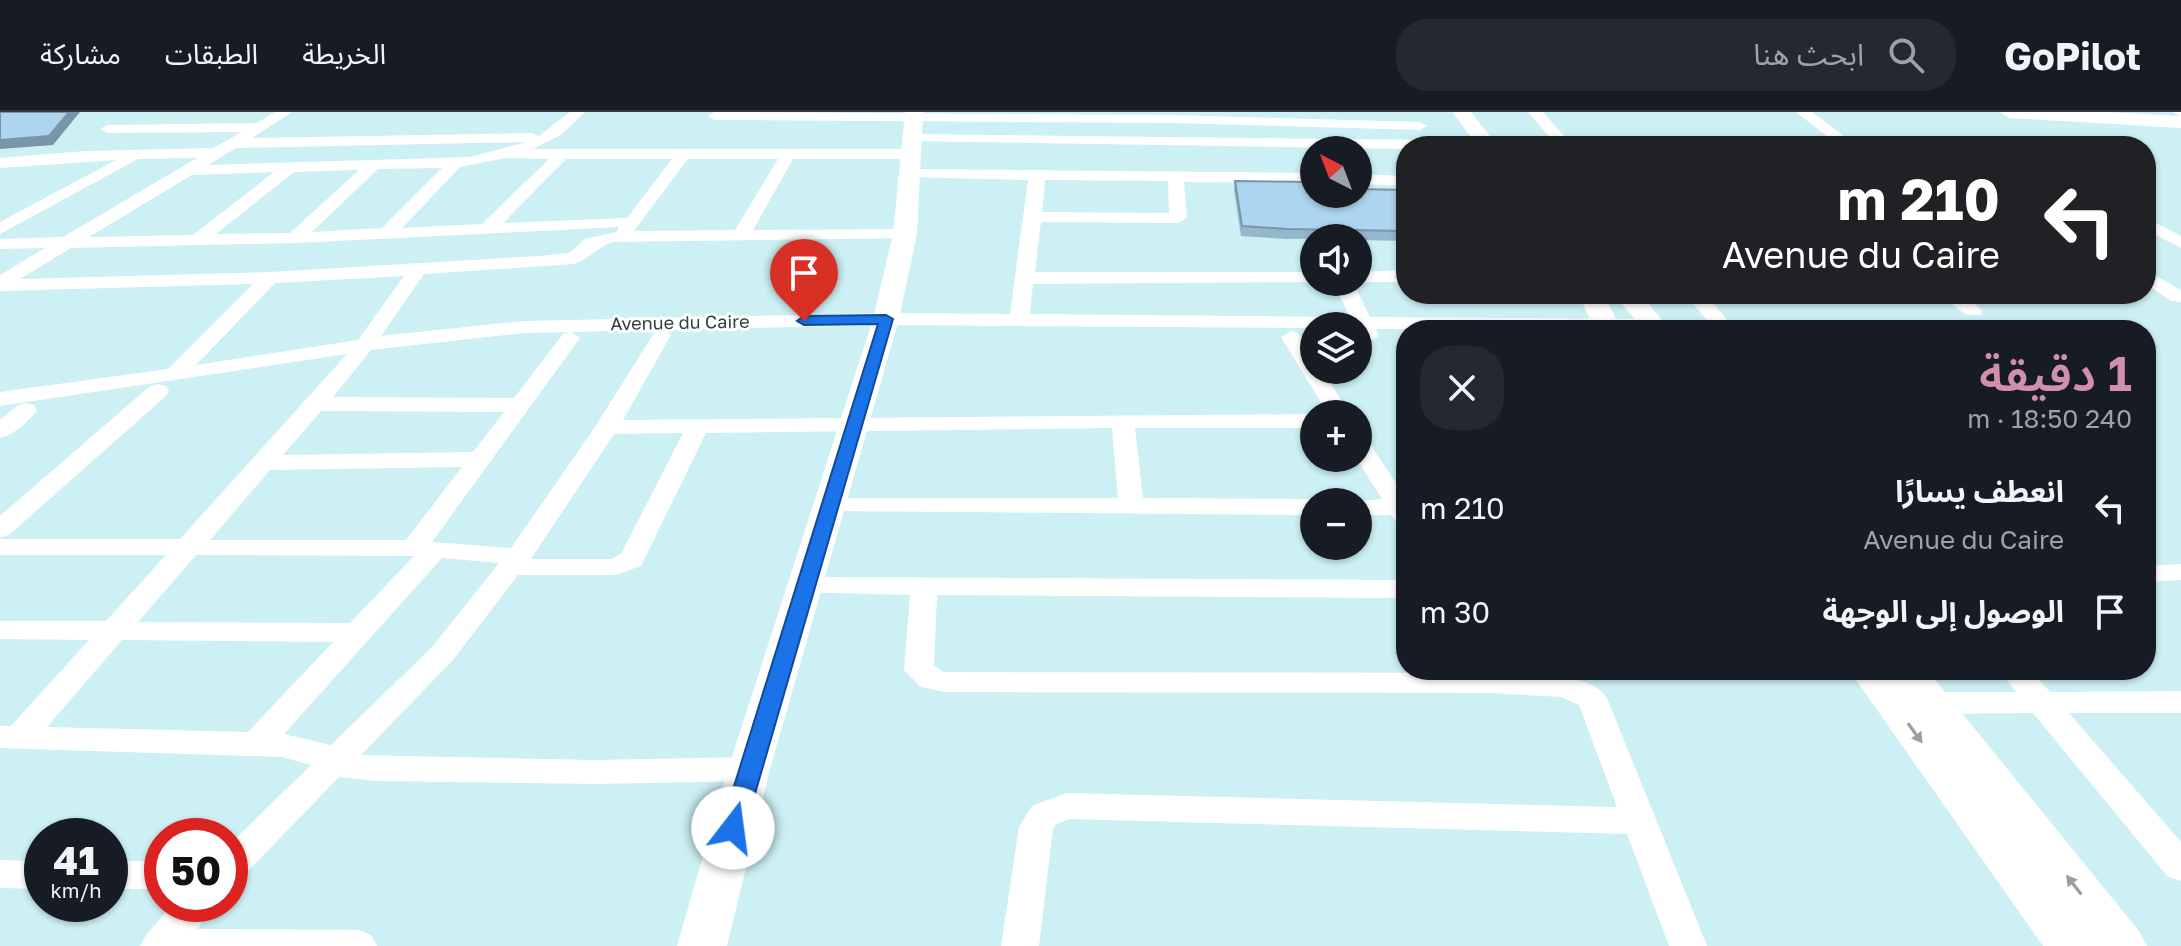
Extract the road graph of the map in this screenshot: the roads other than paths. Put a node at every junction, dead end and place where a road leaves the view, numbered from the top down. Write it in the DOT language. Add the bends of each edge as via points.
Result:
graph roads {
  1 [pos="121,112"];
  2 [pos="285,112"];
  3 [pos="578,112"];
  4 [pos="1461,112"];
  5 [pos="1481,112"];
  6 [pos="1535,112"];
  7 [pos="1803,112"];
  8 [pos="2009,112"];
  9 [pos="2020,112"];
  10 [pos="1171,119"];
  11 [pos="1416,119"];
  12 [pos="1266,121"];
  13 [pos="2181,122"];
  14 [pos="260,127"];
  15 [pos="107,129"];
  16 [pos="702,134"];
  17 [pos="548,136"];
  18 [pos="1480,136"];
  19 [pos="1500,136"];
  20 [pos="1556,136"];
  21 [pos="1835,136"];
  22 [pos="913,139"];
  23 [pos="1172,141"];
  24 [pos="1271,142"];
  25 [pos="234,143"];
  26 [pos="1396,144"];
  27 [pos="217,153"];
  28 [pos="507,154"];
  29 [pos="562,154"];
  30 [pos="788,154"];
  31 [pos="137,155"];
  32 [pos="85,156"];
  33 [pos="39,160"];
  34 [pos="0,163"];
  35 [pos="454,164"];
  36 [pos="372,166"];
  37 [pos="289,168"];
  38 [pos="188,170"];
  39 [pos="1037,175"];
  40 [pos="1176,175"];
  41 [pos="1300,178"];
  42 [pos="1372,180"];
  43 [pos="0,181"];
  44 [pos="1396,181"];
  45 [pos="1033,217"];
  46 [pos="0,229"];
  47 [pos="487,229"];
  48 [pos="626,229"];
  49 [pos="2156,229"];
  50 [pos="387,233"];
  51 [pos="905,234"];
  52 [pos="741,235"];
  53 [pos="295,238"];
  54 [pos="196,241"];
  55 [pos="2181,243"];
  56 [pos="0,244"];
  57 [pos="61,245"];
  58 [pos="418,270"];
  59 [pos="1396,276"];
  60 [pos="1372,277"];
  61 [pos="270,278"];
  62 [pos="1024,278"];
  63 [pos="1300,278"];
  64 [pos="2156,283"];
  65 [pos="0,284"];
  66 [pos="2178,297"];
  67 [pos="1635,304"];
  68 [pos="1703,304"];
  69 [pos="1963,304"];
  70 [pos="1973,311"];
  71 [pos="1019,320"];
  72 [pos="1649,320"];
  73 [pos="1717,320"];
  74 [pos="884,326"];
  75 [pos="1300,331"];
  76 [pos="1396,332"];
  77 [pos="1372,333"];
  78 [pos="1372,334"];
  79 [pos="661,335"];
  80 [pos="1291,337"];
  81 [pos="1300,337"];
  82 [pos="570,338"];
  83 [pos="1396,338"];
  84 [pos="359,353"];
  85 [pos="166,383"];
  86 [pos="0,399"];
  87 [pos="1330,400"];
  88 [pos="314,404"];
  89 [pos="520,405"];
  90 [pos="26,410"];
  91 [pos="0,413"];
  92 [pos="1123,421"];
  93 [pos="1300,421"];
  94 [pos="854,423"];
  95 [pos="698,426"];
  96 [pos="607,427"];
  97 [pos="0,431"];
  98 [pos="479,459"];
  99 [pos="261,463"];
  100 [pos="1372,464"];
  101 [pos="1396,501"];
  102 [pos="830,503"];
  103 [pos="1131,506"];
  104 [pos="1300,507"];
  105 [pos="1372,509"];
  106 [pos="1396,511"];
  107 [pos="0,529"];
  108 [pos="188,545"];
  109 [pos="0,547"];
  110 [pos="424,548"];
  111 [pos="515,562"];
  112 [pos="2181,572"];
  113 [pos="2156,573"];
  114 [pos="804,586"];
  115 [pos="924,587"];
  116 [pos="1396,589"];
  117 [pos="114,629"];
  118 [pos="0,630"];
  119 [pos="359,633"];
  120 [pos="1396,677"];
  121 [pos="1515,680"];
  122 [pos="1876,680"];
  123 [pos="2022,680"];
  124 [pos="1918,687"];
  125 [pos="2041,702"];
  126 [pos="2181,702"];
  127 [pos="10,738"];
  128 [pos="257,743"];
  129 [pos="333,764"];
  130 [pos="749,769"];
  131 [pos="1640,821"];
  132 [pos="248,848"];
  133 [pos="2181,867"];
  134 [pos="0,874"];
  135 [pos="24,875"];
  136 [pos="181,922"];
  137 [pos="160,946"];
  138 [pos="358,946"];
  139 [pos="702,946"];
  140 [pos="1020,946"];
  141 [pos="1688,946"];
  142 [pos="2071,946"];
  143 [pos="2122,946"];
  1 -- 15 [label="street"];
  2 -- 14 [label="street"];
  3 -- 17 [label="street"];
  4 -- 18 [label="main road"];
  5 -- 19 [label="main road"];
  6 -- 20 [label="street"];
  7 -- 21 [label="street"];
  8 -- 9 [label="main road"];
  9 -- 13 [label="main road"];
  10 -- 12 [label="street"];
  10 -- 22 [label="street"];
  10 -- 23 [label="street"];
  11 -- 12 [label="street"];
  12 -- 24 [label="street"];
  14 -- 15 [label="street"];
  14 -- 25 [label="street"];
  15 -- 32 [label="street"];
  16 -- 22 [label="street"];
  16 -- 29 [label="street"];
  16 -- 30 [label="street"];
  16 -- 48 [label="street"];
  17 -- 25 [label="street"];
  17 -- 28 [label="street"];
  22 -- 23 [label="street"];
  22 -- 30 [label="street"];
  22 -- 39 [label="street"];
  22 -- 51 [label="main road"];
  23 -- 24 [label="street"];
  24 -- 26 [label="street"];
  25 -- 27 [label="street"];
  27 -- 31 [label="street"];
  27 -- 38 [label="street"];
  28 -- 29 [label="street"];
  28 -- 35 [label="street"];
  29 -- 47 [label="street"];
  30 -- 52 [label="street"];
  31 -- 32 [label="street"];
  31 -- 46 [label="street"];
  32 -- 33 [label="street"];
  33 -- 34 [label="street"];
  33 -- 43 [label="street"];
  35 -- 36 [label="street"];
  35 -- 50 [label="street"];
  36 -- 37 [label="street"];
  36 -- 53 [label="street"];
  37 -- 38 [label="street"];
  37 -- 54 [label="street"];
  38 -- 57 [label="street"];
  39 -- 40 [label="street"];
  39 -- 45 [label="street"];
  40 -- 41 [label="street"];
  40 -- 45 [label="street" via="1178,226"];
  42 -- 44 [label="street"];
  45 -- 62 [label="street"];
  47 -- 48 [label="street"];
  47 -- 50 [label="street"];
  48 -- 52 [label="street"];
  48 -- 58 [label="street" via="565,260"];
  49 -- 55 [label="street"];
  50 -- 53 [label="street"];
  51 -- 52 [label="street"];
  51 -- 74 [label="main road"];
  53 -- 54 [label="street"];
  54 -- 57 [label="street"];
  56 -- 57 [label="street"];
  57 -- 65 [label="street"];
  58 -- 61 [label="street"];
  58 -- 84 [label="street"];
  59 -- 60 [label="street"];
  61 -- 65 [label="street"];
  61 -- 85 [label="street"];
  62 -- 63 [label="street"];
  62 -- 71 [label="street"];
  64 -- 66 [label="street"];
  67 -- 72 [label="main road"];
  68 -- 73 [label="street"];
  69 -- 70 [label="street"];
  71 -- 74 [label="street, Avenue du Caire"];
  71 -- 75 [label="street, Avenue du Caire"];
  74 -- 79 [label="street, Avenue du Caire"];
  74 -- 80 [label="street, Avenue du Caire"];
  74 -- 84 [label="street, Avenue du Caire" via="523,327 423,336"];
  74 -- 94 [label="main road"];
  76 -- 77 [label="street, Avenue du Caire"];
  78 -- 83 [label="street, Avenue du Caire"];
  79 -- 82 [label="street, Avenue du Caire"];
  79 -- 96 [label="street"];
  80 -- 81 [label="street, Avenue du Caire"];
  80 -- 87 [label="street"];
  82 -- 84 [label="street, Avenue du Caire"];
  82 -- 89 [label="street"];
  84 -- 85 [label="street, Avenue du Caire"];
  84 -- 88 [label="street"];
  85 -- 86 [label="street, Avenue du Caire"];
  85 -- 90 [label="street, Avenue du Caire"];
  85 -- 107 [label="street"];
  88 -- 89 [label="street"];
  88 -- 99 [label="street"];
  89 -- 98 [label="street"];
  90 -- 91 [label="street, Avenue du Caire"];
  90 -- 97 [label="street"];
  92 -- 93 [label="street"];
  92 -- 94 [label="street"];
  92 -- 103 [label="street"];
  94 -- 95 [label="street"];
  94 -- 102 [label="main road"];
  95 -- 96 [label="street"];
  95 -- 111 [label="street" via="626,564 608,568"];
  96 -- 111 [label="street"];
  98 -- 99 [label="street"];
  98 -- 110 [label="street"];
  99 -- 108 [label="street"];
  100 -- 101 [label="street"];
  102 -- 103 [label="street"];
  102 -- 114 [label="main road"];
  103 -- 104 [label="street"];
  105 -- 106 [label="street"];
  108 -- 109 [label="street"];
  108 -- 110 [label="street"];
  108 -- 117 [label="street"];
  110 -- 111 [label="street"];
  110 -- 119 [label="street"];
  111 -- 129 [label="street" via="443,653"];
  112 -- 113 [label="street"];
  114 -- 115 [label="street"];
  114 -- 130 [label="main road"];
  115 -- 116 [label="street"];
  115 -- 120 [label="street" via="919,670 932,680"];
  117 -- 118 [label="street"];
  117 -- 119 [label="street"];
  117 -- 127 [label="street"];
  119 -- 128 [label="street"];
  121 -- 131 [label="street" via="1565,687 1592,698"];
  122 -- 142 [label="main road, one-way"];
  123 -- 125 [label="street"];
  124 -- 125 [label="street"];
  143 -- 124 [label="main road, one-way"];
  125 -- 126 [label="street"];
  125 -- 133 [label="street"];
  127 -- 128 [label="street"];
  128 -- 129 [label="street" via="303,748"];
  129 -- 130 [label="street" via="443,772"];
  129 -- 132 [label="street"];
  130 -- 139 [label="main road"];
  131 -- 140 [label="street" via="1067,806 1044,815 1036,827"];
  131 -- 141 [label="street"];
  134 -- 135 [label="street"];
  136 -- 137 [label="street"];
  137 -- 138 [label="street"];
}
